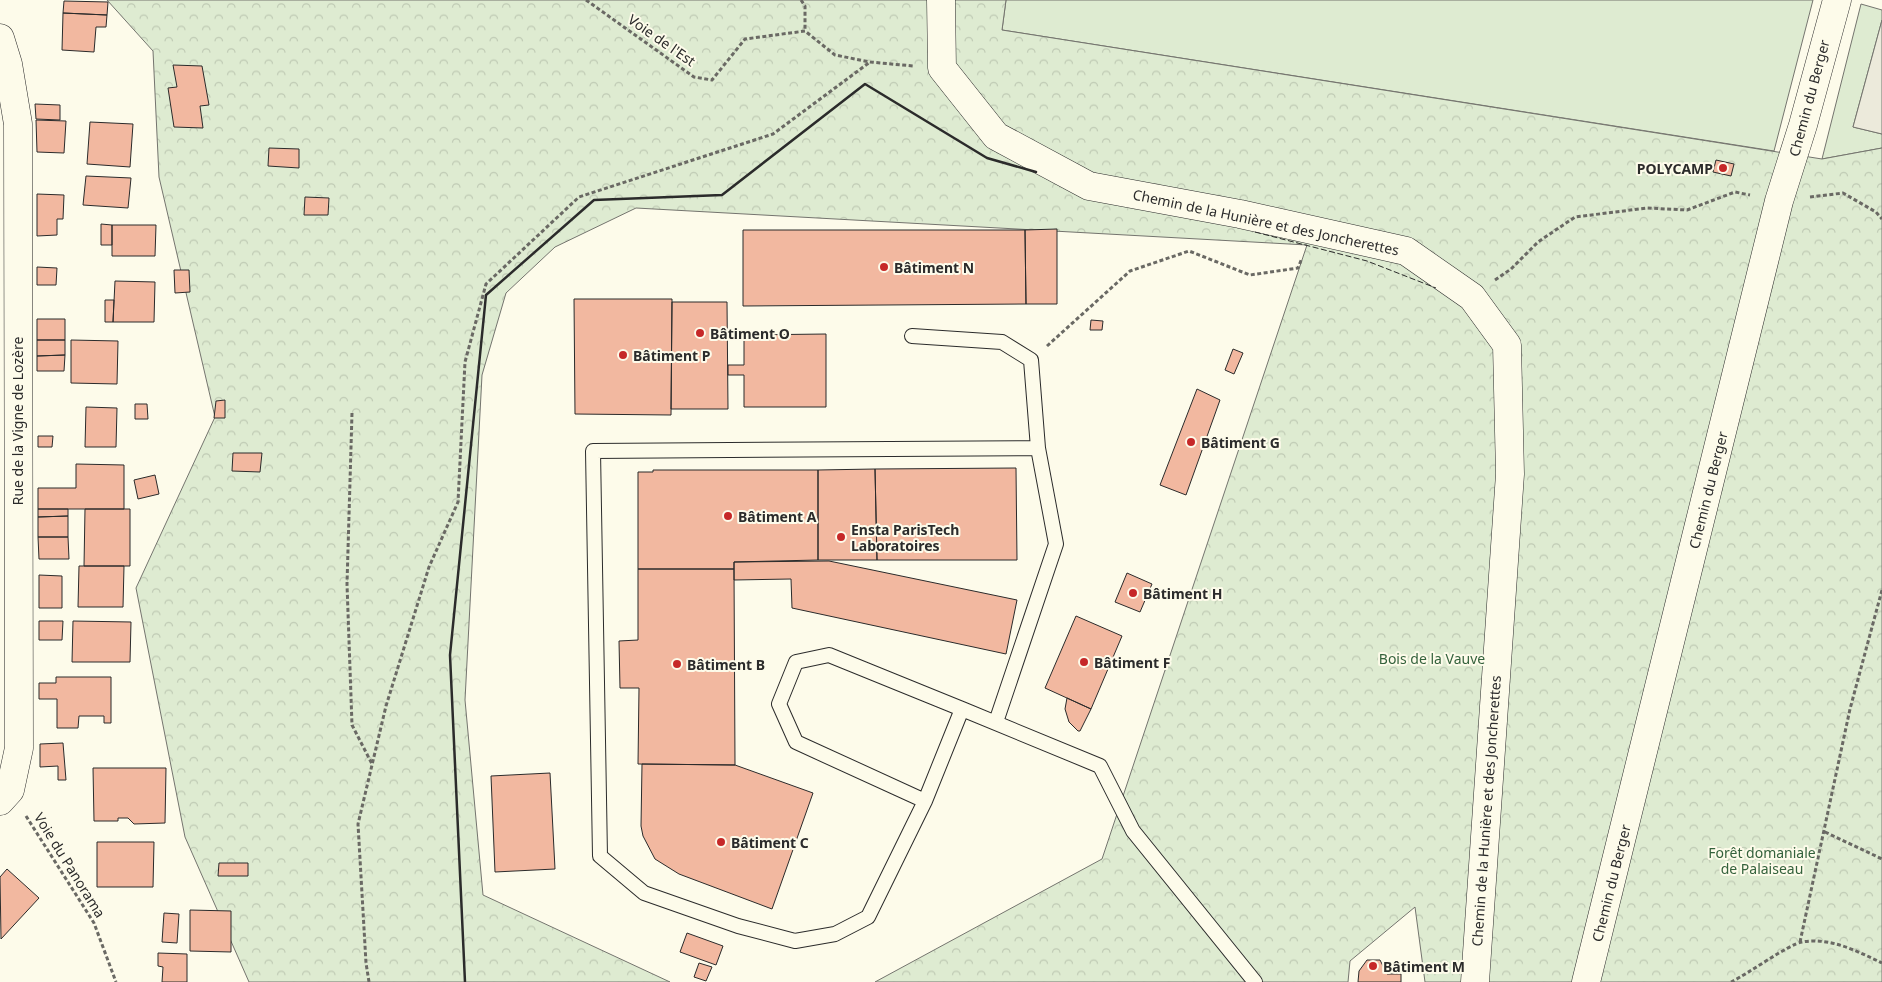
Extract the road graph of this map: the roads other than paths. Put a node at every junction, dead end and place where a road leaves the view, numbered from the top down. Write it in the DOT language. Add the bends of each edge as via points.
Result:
graph roads {
  1 [pos="941,0"];
  2 [pos="1836,0"];
  3 [pos="0,38"];
  4 [pos="912,336"];
  5 [pos="1038,448"];
  6 [pos="962,709"];
  7 [pos="996,722"];
  8 [pos="5,795"];
  9 [pos="925,801"];
  10 [pos="1255,982"];
  11 [pos="1475,982"];
  12 [pos="1586,982"];
  1 -- 11 [label="street, Chemin de la Hunière et des Joncherettes" via="942,68 996,136 1089,186 1406,251 1472,297 1507,345 1510,474"];
  2 -- 12 [label="street, Chemin du Berger" via="1803,126 1779,201"];
  3 -- 8 [label="street, Rue de la Vigne de Lozère" via="8,64 18,124 19,748"];
  4 -- 5 [label="lane" via="1002,342 1031,360"];
  5 -- 7 [label="lane" via="1056,544"];
  5 -- 9 [label="lane" via="593,450 600,856 644,893 738,926 795,941 834,934 868,918"];
  6 -- 7 [label="lane"];
  6 -- 9 [label="lane"];
  6 -- 9 [label="lane" via="829,655 796,662 782,695 779,704 796,742"];
  7 -- 10 [label="lane" via="1100,766 1133,831"];
}
